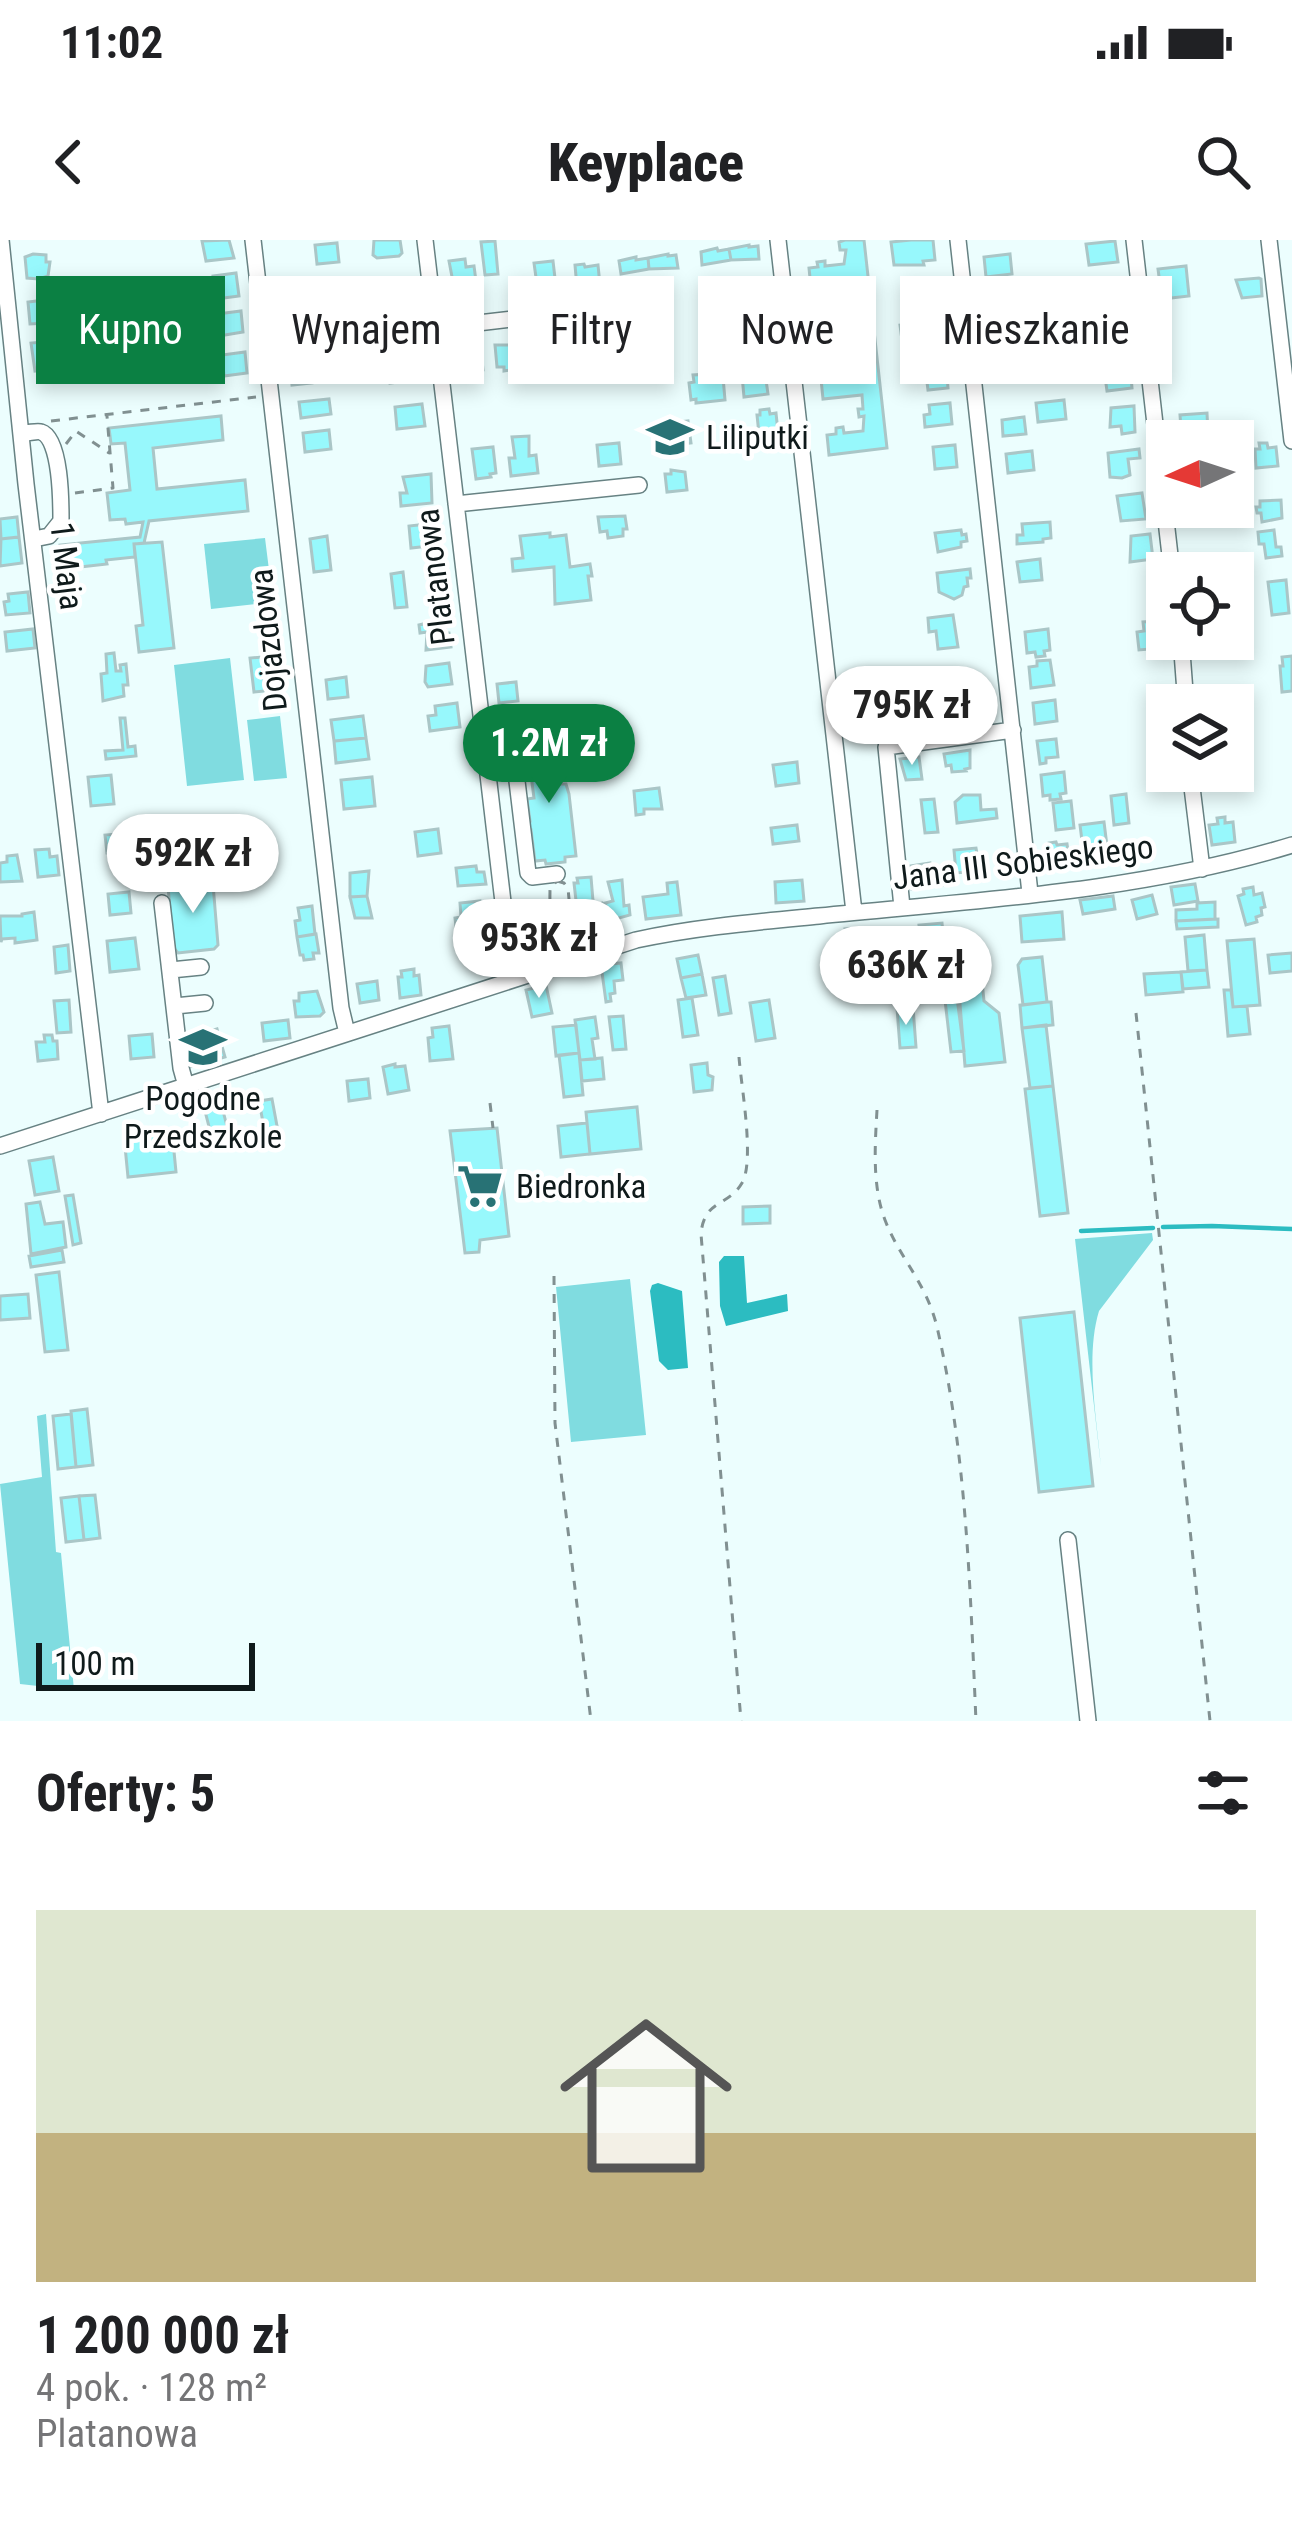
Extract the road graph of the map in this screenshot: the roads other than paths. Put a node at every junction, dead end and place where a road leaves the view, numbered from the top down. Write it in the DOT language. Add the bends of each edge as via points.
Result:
graph roads {
  1 [pos="1,240"];
  2 [pos="253,240"];
  3 [pos="425,240"];
  4 [pos="778,240"];
  5 [pos="958,240"];
  6 [pos="1134,240"];
  7 [pos="1269,240"];
  8 [pos="429,276"];
  9 [pos="442,384"];
  10 [pos="20,434"];
  11 [pos="1292,441"];
  12 [pos="639,485"];
  13 [pos="456,504"];
  14 [pos="34,539"];
  15 [pos="1170,552"];
  16 [pos="483,730"];
  17 [pos="1013,730"];
  18 [pos="566,733"];
  19 [pos="512,739"];
  20 [pos="1193,792"];
  21 [pos="1292,845"];
  22 [pos="1202,869"];
  23 [pos="557,874"];
  24 [pos="1030,893"];
  25 [pos="162,903"];
  26 [pos="902,907"];
  27 [pos="854,912"];
  28 [pos="201,967"];
  29 [pos="171,970"];
  30 [pos="514,979"];
  31 [pos="205,1003"];
  32 [pos="175,1006"];
  33 [pos="347,1033"];
  34 [pos="186,1086"];
  35 [pos="100,1114"];
  36 [pos="0,1146"];
  37 [pos="1068,1540"];
  38 [pos="1088,1721"];
  1 -- 10 [label="street, 1 Maja"];
  2 -- 33 [label="street, Dojazdowa"];
  3 -- 8 [label="street, Platanowa"];
  4 -- 27 [label="street"];
  5 -- 17 [label="street"];
  6 -- 15 [label="street"];
  7 -- 11 [label="street"];
  9 -- 13 [label="street, Platanowa"];
  10 -- 14 [label="street, 1 Maja"];
  10 -- 14 [label="street" via="42,432 52,441 60,495 59,526"];
  12 -- 13 [label="street"];
  13 -- 16 [label="street, Platanowa"];
  14 -- 35 [label="street, 1 Maja"];
  16 -- 19 [label="street" via="508,728"];
  16 -- 30 [label="street, Platanowa"];
  17 -- 24 [label="street"];
  17 -- 26 [label="street" via="886,747"];
  18 -- 19 [label="street"];
  19 -- 23 [label="street" via="527,871"];
  20 -- 22 [label="street"];
  21 -- 22 [label="street, Jana III Sobieskiego"];
  22 -- 24 [label="street, Jana III Sobieskiego"];
  24 -- 26 [label="street, Jana III Sobieskiego"];
  25 -- 29 [label="street"];
  26 -- 27 [label="street, Jana III Sobieskiego"];
  27 -- 30 [label="street, Jana III Sobieskiego" via="661,935"];
  28 -- 29 [label="street"];
  29 -- 32 [label="street"];
  30 -- 33 [label="street, Jana III Sobieskiego"];
  31 -- 32 [label="street"];
  32 -- 34 [label="street"];
  33 -- 34 [label="street, Jana III Sobieskiego"];
  34 -- 35 [label="street, Jana III Sobieskiego"];
  35 -- 36 [label="street, Jana III Sobieskiego"];
  37 -- 38 [label="street"];
}
